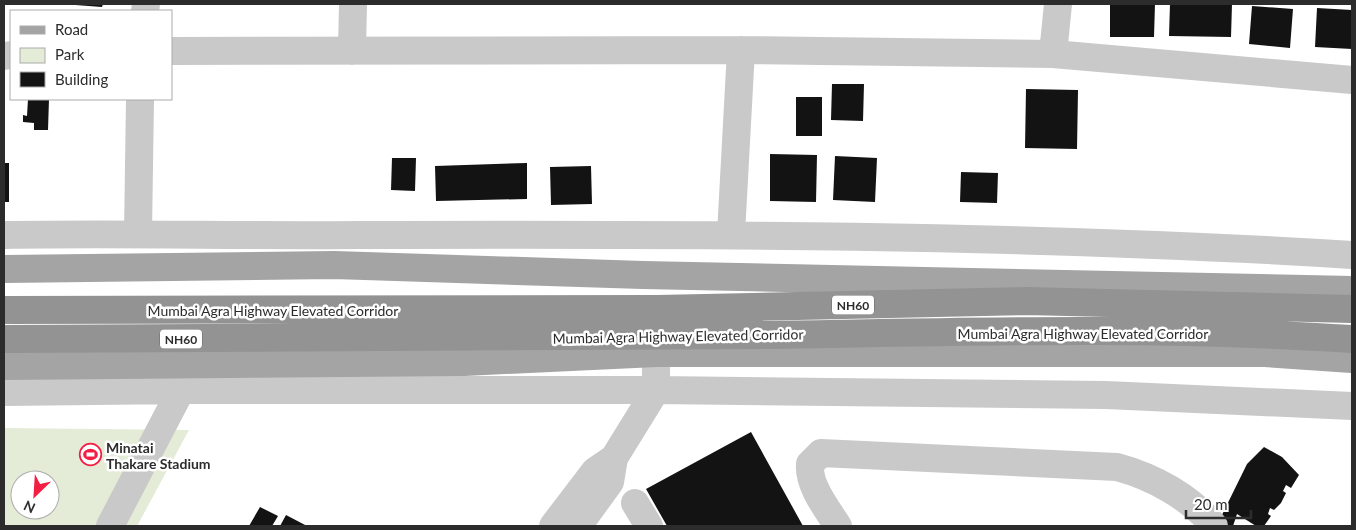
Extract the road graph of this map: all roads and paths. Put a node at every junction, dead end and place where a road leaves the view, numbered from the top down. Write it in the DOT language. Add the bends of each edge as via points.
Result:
graph roads {
  1 [pos="353,4"];
  2 [pos="1058,4"];
  3 [pos="741,50"];
  4 [pos="172,51"];
  5 [pos="352,51"];
  6 [pos="1053,54"];
  7 [pos="1352,80"];
  8 [pos="140,100"];
  9 [pos="138,233"];
  10 [pos="731,234"];
  11 [pos="4,235"];
  12 [pos="1352,256"];
  13 [pos="4,269"];
  14 [pos="1352,290"];
  15 [pos="1352,309"];
  16 [pos="4,310"];
  17 [pos="4,339"];
  18 [pos="1352,339"];
  19 [pos="656,353"];
  20 [pos="1352,359"];
  21 [pos="4,366"];
  22 [pos="181,390"];
  23 [pos="656,390"];
  24 [pos="4,392"];
  25 [pos="1352,406"];
  26 [pos="614,458"];
  27 [pos="634,503"];
  28 [pos="110,526"];
  29 [pos="554,526"];
  30 [pos="578,526"];
  31 [pos="649,526"];
  32 [pos="838,526"];
  33 [pos="1214,526"];
  1 -- 5 [label="street"];
  2 -- 6 [label="street"];
  3 -- 5 [label="street"];
  3 -- 6 [label="street"];
  3 -- 10 [label="street"];
  4 -- 5 [label="street"];
  6 -- 7 [label="street"];
  8 -- 9 [label="street"];
  9 -- 10 [label="street" via="229,236"];
  9 -- 11 [label="street"];
  10 -- 12 [label="street" via="967,239"];
  13 -- 14 [label="main road" via="334,265 652,276"];
  15 -- 16 [label="highway, Mumbai Agra Highway Elevated Corridor / NH60" via="1026,301 667,308"];
  17 -- 18 [label="highway, Mumbai Agra Highway Elevated Corridor / NH60" via="358,339 1046,331 1274,334"];
  19 -- 20 [label="main road" via="1264,353"];
  19 -- 21 [label="main road" via="464,362"];
  19 -- 23 [label="street"];
  22 -- 23 [label="street"];
  22 -- 24 [label="street"];
  22 -- 28 [label="street"];
  23 -- 25 [label="street" via="1106,395"];
  23 -- 26 [label="street"];
  26 -- 29 [label="street" via="594,471"];
  26 -- 30 [label="street" via="610,482"];
  27 -- 31 [label="street"];
  32 -- 33 [label="street" via="809,470 810,464 821,454 1117,468 1156,481"];
}
